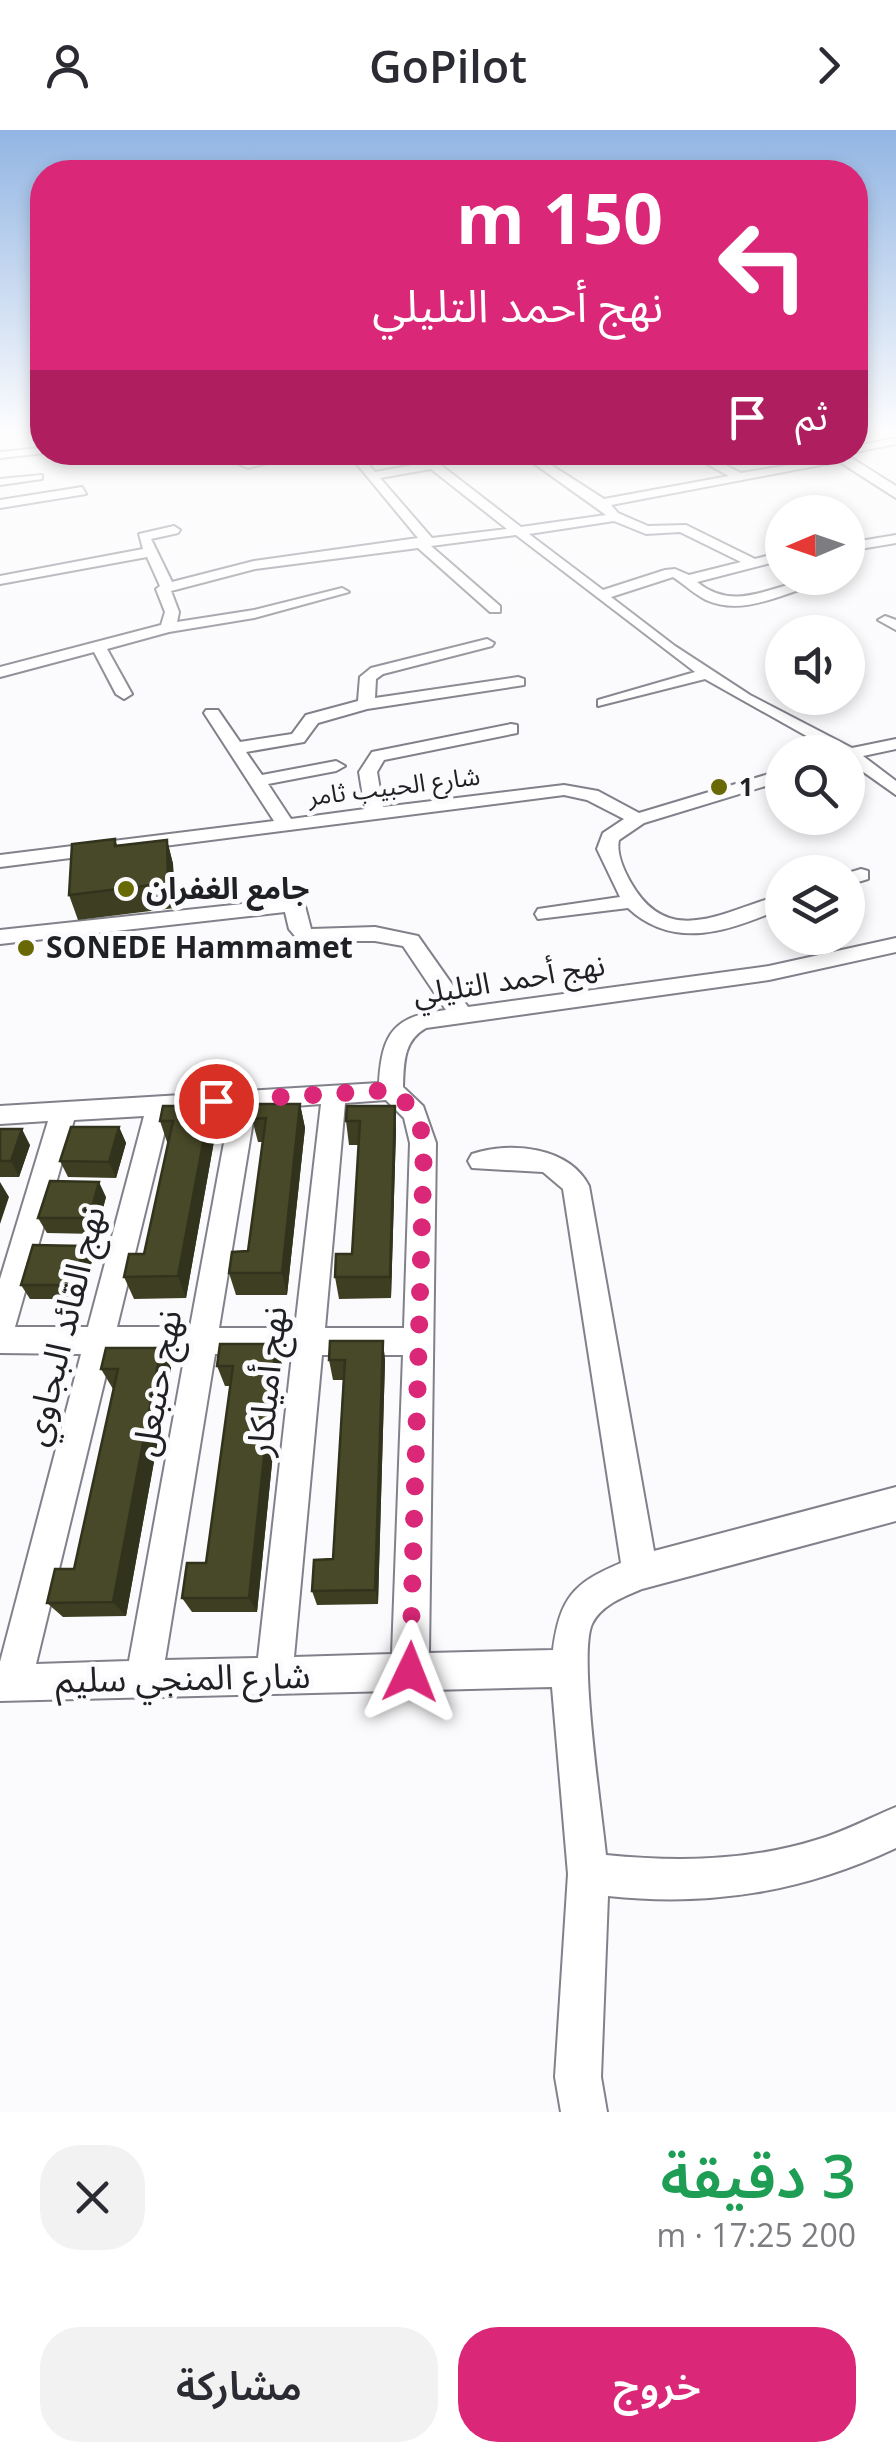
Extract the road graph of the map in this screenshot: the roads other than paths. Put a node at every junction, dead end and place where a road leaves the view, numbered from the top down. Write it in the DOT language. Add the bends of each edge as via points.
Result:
graph roads {
  1 [pos="410,523"];
  2 [pos="508,523"];
  3 [pos="575,523"];
  4 [pos="632,523"];
  5 [pos="174,530"];
  6 [pos="516,530"];
  7 [pos="896,538"];
  8 [pos="423,541"];
  9 [pos="865,544"];
  10 [pos="150,552"];
  11 [pos="765,559"];
  12 [pos="751,562"];
  13 [pos="0,580"];
  14 [pos="688,580"];
  15 [pos="166,586"];
  16 [pos="342,592"];
  17 [pos="765,594"];
  18 [pos="600,596"];
  19 [pos="495,609"];
  20 [pos="168,628"];
  21 [pos="487,643"];
  22 [pos="98,646"];
  23 [pos="0,672"];
  24 [pos="708,674"];
  25 [pos="518,682"];
  26 [pos="124,694"];
  27 [pos="604,702"];
  28 [pos="366,704"];
  29 [pos="212,713"];
  30 [pos="510,730"];
  31 [pos="814,735"];
  32 [pos="896,744"];
  33 [pos="238,748"];
  34 [pos="865,750"];
  35 [pos="336,766"];
  36 [pos="865,766"];
  37 [pos="765,780"];
  38 [pos="258,781"];
  39 [pos="896,790"];
  40 [pos="375,813"];
  41 [pos="637,819"];
  42 [pos="286,826"];
  43 [pos="0,862"];
  44 [pos="634,902"];
  45 [pos="765,907"];
  46 [pos="544,914"];
  47 [pos="0,937"];
  48 [pos="896,945"];
  49 [pos="462,1015"];
  50 [pos="391,1090"];
  51 [pos="334,1094"];
  52 [pos="244,1100"];
  53 [pos="158,1105"];
  54 [pos="64,1111"];
  55 [pos="0,1114"];
  56 [pos="481,1161"];
  57 [pos="0,1327"];
  58 [pos="0,1340"];
  59 [pos="99,1341"];
  60 [pos="202,1341"];
  61 [pos="309,1342"];
  62 [pos="419,1342"];
  63 [pos="896,1504"];
  64 [pos="640,1572"];
  65 [pos="569,1668"];
  66 [pos="410,1672"];
  67 [pos="274,1676"];
  68 [pos="144,1679"];
  69 [pos="6,1682"];
  70 [pos="896,1827"];
  71 [pos="588,1874"];
  72 [pos="584,2112"];
  1 -- 8 [label="street"];
  2 -- 6 [label="street"];
  3 -- 6 [label="street"];
  4 -- 12 [label="street" via="650,531 682,528"];
  5 -- 10 [label="street" via="146,535"];
  6 -- 8 [label="street"];
  6 -- 18 [label="street"];
  7 -- 9 [label="street"];
  8 -- 15 [label="street" via="254,565"];
  8 -- 19 [label="street"];
  10 -- 13 [label="street"];
  10 -- 15 [label="street"];
  11 -- 12 [label="street"];
  12 -- 14 [label="street"];
  14 -- 17 [label="street" via="722,603"];
  14 -- 18 [label="street" via="671,573"];
  15 -- 20 [label="street"];
  16 -- 20 [label="street"];
  18 -- 24 [label="street"];
  20 -- 22 [label="street"];
  21 -- 28 [label="street" via="378,671 368,677"];
  22 -- 23 [label="street"];
  22 -- 26 [label="street"];
  24 -- 27 [label="street"];
  24 -- 31 [label="street"];
  25 -- 28 [label="street"];
  28 -- 33 [label="street" via="312,719 298,738"];
  29 -- 33 [label="street"];
  30 -- 40 [label="street" via="378,756 368,772"];
  32 -- 34 [label="street"];
  33 -- 38 [label="street"];
  35 -- 38 [label="street"];
  36 -- 39 [label="street"];
  37 -- 41 [label="street"];
  38 -- 42 [label="street"];
  40 -- 41 [label="street, شارع الحبيب ثامر" via="564,790 592,795"];
  40 -- 42 [label="street, شارع الحبيب ثامر"];
  41 -- 44 [label="street" via="610,836 606,850"];
  42 -- 43 [label="street, شارع الحبيب ثامر"];
  44 -- 45 [label="street" via="659,925 680,929"];
  44 -- 46 [label="street"];
  47 -- 49 [label="street" via="288,905 298,911 306,936 376,934 410,941"];
  48 -- 49 [label="street, نهج أحمد التليلي" via="769,973"];
  49 -- 50 [label="street, نهج أحمد التليلي" via="421,1020 399,1034"];
  50 -- 51 [label="street"];
  50 -- 62 [label="street" via="411,1106 424,1143"];
  51 -- 52 [label="street"];
  51 -- 61 [label="street, نهج أميلكار"];
  52 -- 53 [label="street"];
  52 -- 60 [label="street, نهج حنبعل"];
  53 -- 54 [label="street"];
  53 -- 59 [label="street, نهج القائد البجاوي"];
  54 -- 55 [label="street"];
  54 -- 57 [label="street"];
  56 -- 64 [label="street" via="548,1162 567,1169 576,1186"];
  58 -- 59 [label="street"];
  59 -- 60 [label="street"];
  59 -- 69 [label="street, نهج القائد البجاوي"];
  60 -- 61 [label="street"];
  60 -- 68 [label="street, نهج حنبعل"];
  61 -- 62 [label="street"];
  61 -- 67 [label="street, نهج أميلكار"];
  62 -- 66 [label="street"];
  63 -- 64 [label="street"];
  64 -- 65 [label="street" via="601,1588 575,1616"];
  65 -- 66 [label="street, شارع المنجي سليم"];
  65 -- 71 [label="street"];
  66 -- 67 [label="street, شارع المنجي سليم"];
  67 -- 68 [label="street, شارع المنجي سليم"];
  68 -- 69 [label="street, شارع المنجي سليم"];
  70 -- 71 [label="street" via="846,1853 789,1871 656,1882"];
  71 -- 72 [label="street" via="578,2077"];
}
